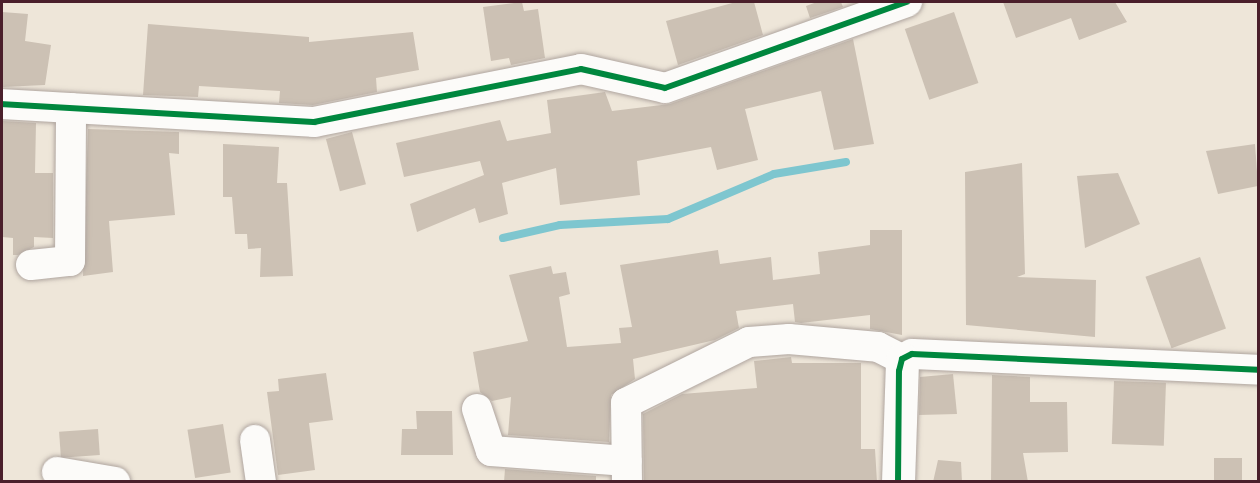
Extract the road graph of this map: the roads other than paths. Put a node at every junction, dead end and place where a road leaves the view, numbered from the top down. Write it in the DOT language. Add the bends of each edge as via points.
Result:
graph roads {
  1 [pos="907,2"];
  2 [pos="2,104"];
  3 [pos="71,108"];
  4 [pos="31,265"];
  5 [pos="902,359"];
  6 [pos="1258,370"];
  7 [pos="477,409"];
  8 [pos="255,440"];
  9 [pos="627,471"];
  10 [pos="57,472"];
  11 [pos="256,481"];
  12 [pos="115,482"];
  13 [pos="898,482"];
  1 -- 3 [label="street" via="665,88 581,69 314,122"];
  2 -- 3 [label="street"];
  3 -- 4 [label="street" via="70,261"];
  5 -- 6 [label="street" via="912,354"];
  5 -- 9 [label="street" via="878,347 789,339 749,342 626,403"];
  5 -- 13 [label="street"];
  7 -- 9 [label="street" via="491,451"];
  8 -- 11 [label="street"];
  10 -- 12 [label="street"];
}
